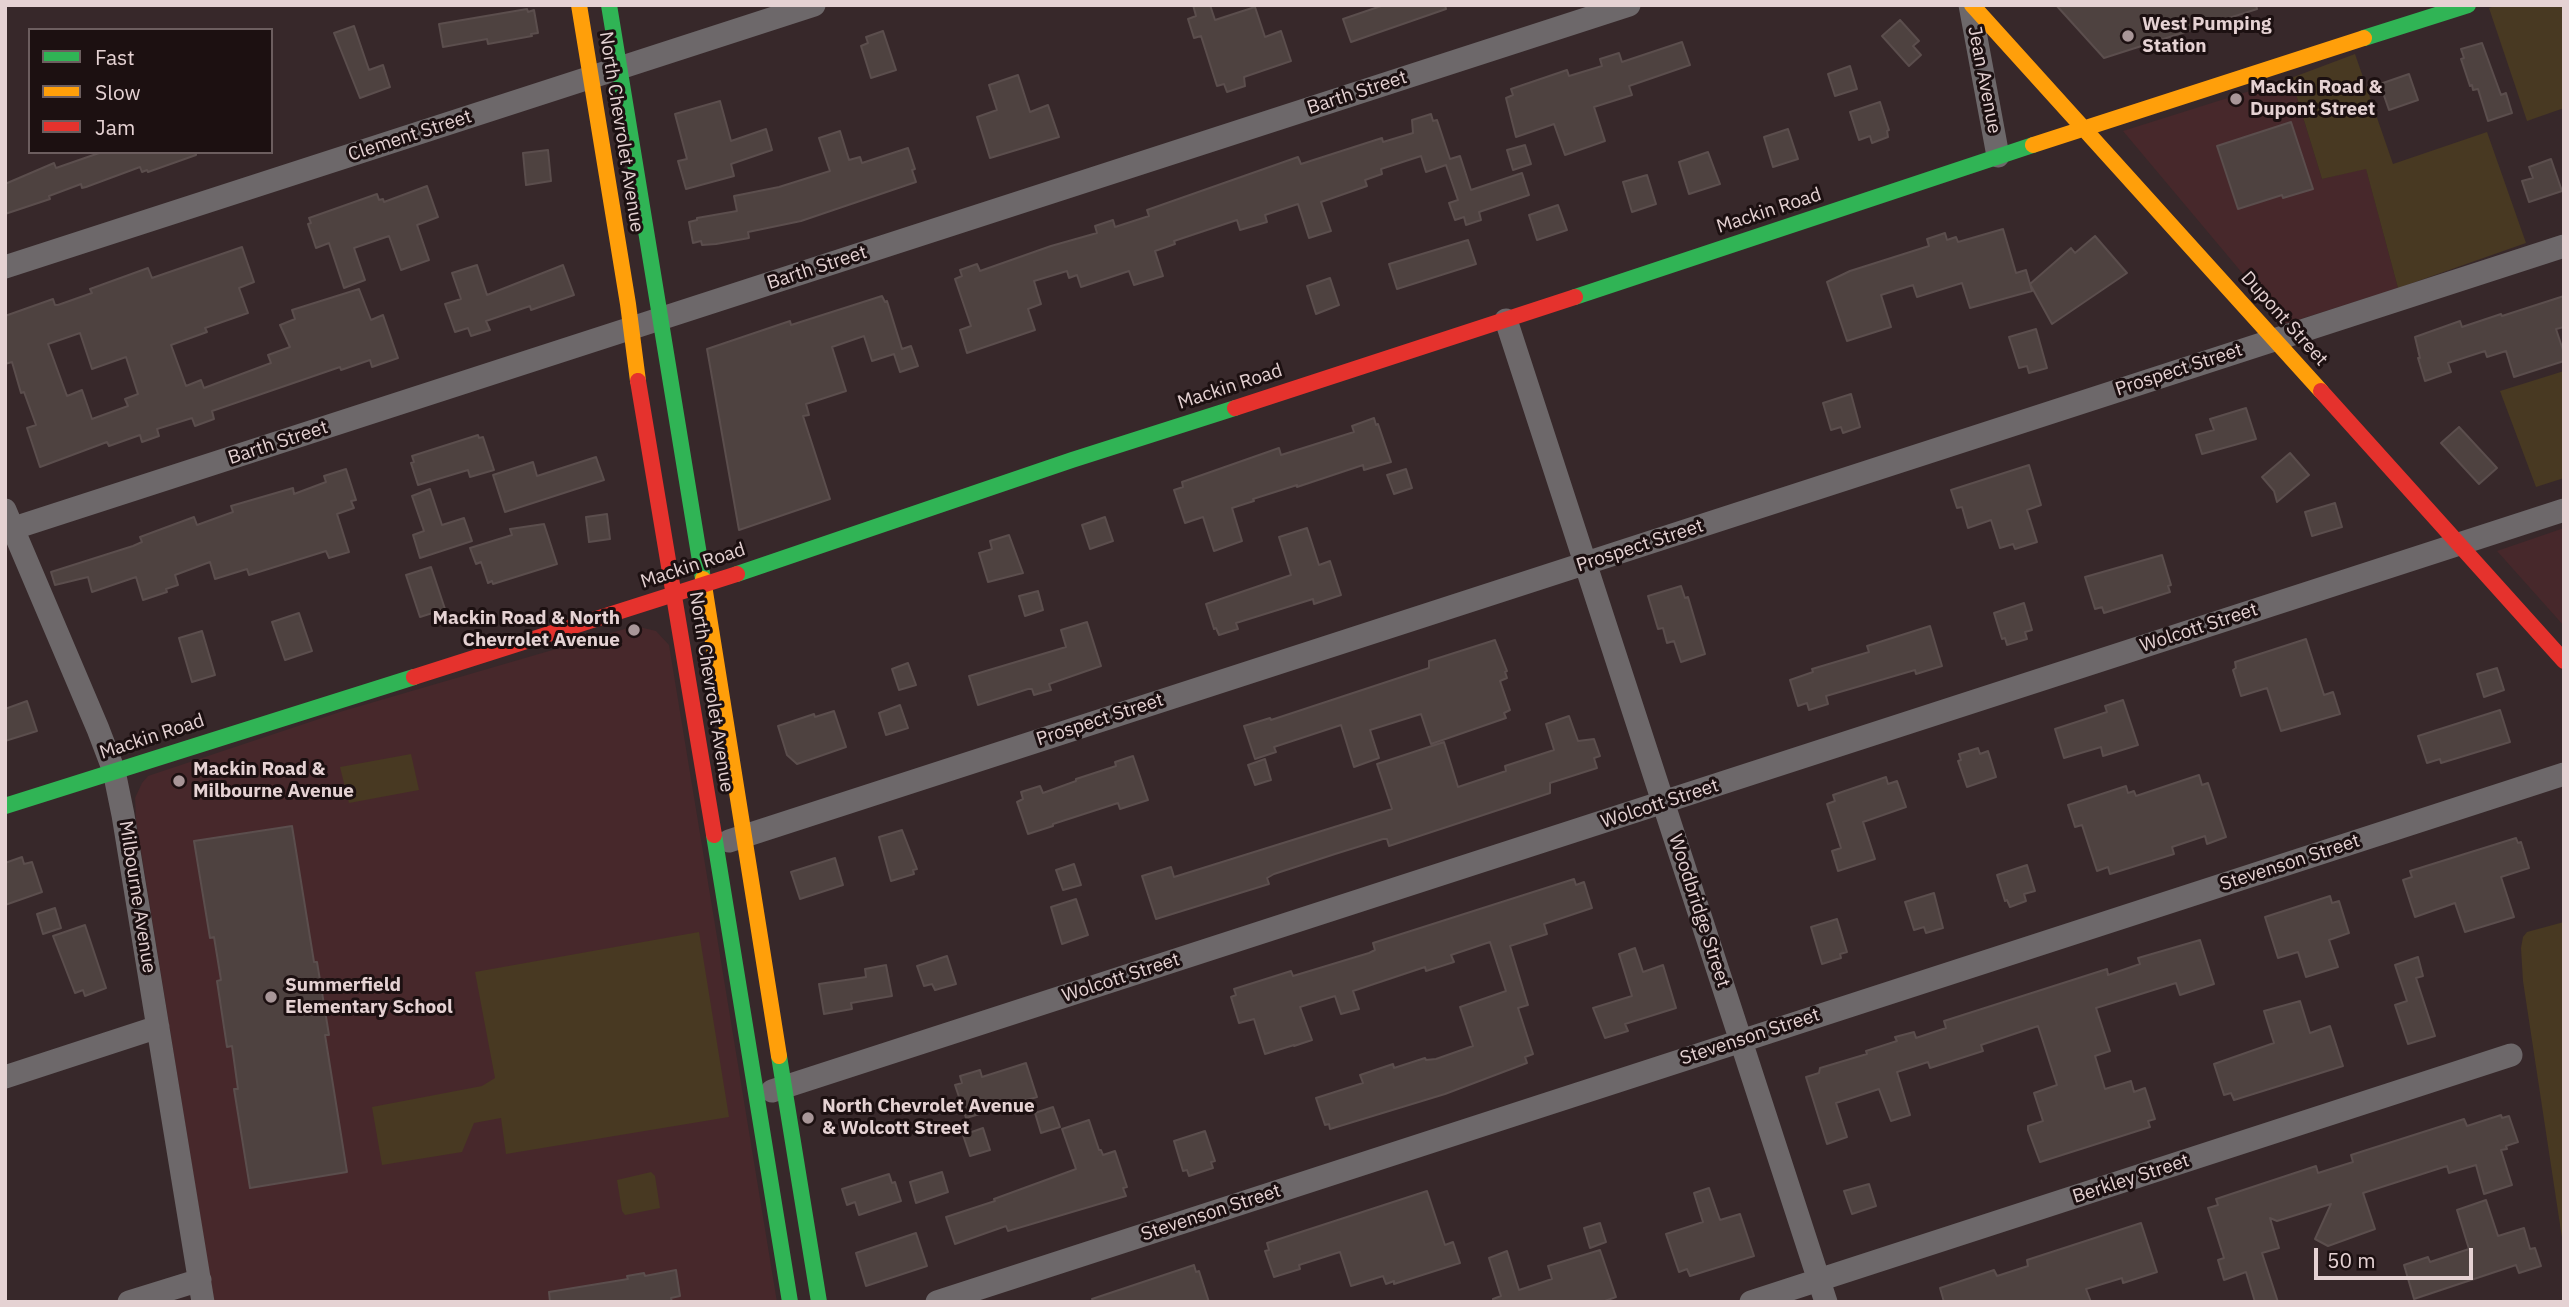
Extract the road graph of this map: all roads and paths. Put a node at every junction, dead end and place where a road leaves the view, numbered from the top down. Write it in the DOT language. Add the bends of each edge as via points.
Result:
graph roads {
  1 [pos="579,5"];
  2 [pos="609,5"];
  3 [pos="814,5"];
  4 [pos="1629,5"];
  5 [pos="1971,5"];
  6 [pos="2455,7"];
  7 [pos="619,68"];
  8 [pos="591,77"];
  9 [pos="2084,128"];
  10 [pos="1998,156"];
  11 [pos="2564,246"];
  12 [pos="5,267"];
  13 [pos="660,319"];
  14 [pos="1506,320"];
  15 [pos="631,328"];
  16 [pos="2275,339"];
  17 [pos="2564,510"];
  18 [pos="8,523"];
  19 [pos="2459,545"];
  20 [pos="1585,563"];
  21 [pos="704,585"];
  22 [pos="674,595"];
  23 [pos="2564,661"];
  24 [pos="114,771"];
  25 [pos="2564,774"];
  26 [pos="1664,802"];
  27 [pos="5,806"];
  28 [pos="743,836"];
  29 [pos="715,845"];
  30 [pos="158,1027"];
  31 [pos="1741,1041"];
  32 [pos="2511,1055"];
  33 [pos="5,1077"];
  34 [pos="784,1087"];
  35 [pos="757,1096"];
  36 [pos="201,1291"];
  37 [pos="1823,1291"];
  38 [pos="129,1302"];
  39 [pos="790,1302"];
  40 [pos="819,1302"];
  41 [pos="937,1302"];
  42 [pos="1751,1302"];
  1 -- 8 [label="street, North Chevrolet Avenue"];
  2 -- 7 [label="street, North Chevrolet Avenue"];
  3 -- 7 [label="street, Clement Street"];
  4 -- 13 [label="street, Barth Street"];
  5 -- 9 [label="street, Dupont Street"];
  5 -- 10 [label="street, Jean Avenue"];
  6 -- 9 [label="street, Mackin Road"];
  7 -- 8 [label="street, Clement Street"];
  7 -- 13 [label="street, North Chevrolet Avenue"];
  8 -- 12 [label="street, Clement Street"];
  8 -- 15 [label="street, North Chevrolet Avenue"];
  9 -- 10 [label="street, Mackin Road"];
  9 -- 16 [label="street, Dupont Street"];
  10 -- 14 [label="street, Mackin Road"];
  11 -- 16 [label="street, Prospect Street"];
  13 -- 15 [label="street, Barth Street"];
  13 -- 21 [label="street, North Chevrolet Avenue"];
  14 -- 20 [label="street, Woodbridge Street"];
  14 -- 21 [label="street, Mackin Road"];
  15 -- 18 [label="street, Barth Street"];
  15 -- 22 [label="street, North Chevrolet Avenue"];
  16 -- 19 [label="street, Dupont Street"];
  16 -- 20 [label="street, Prospect Street"];
  17 -- 19 [label="street, Wolcott Street"];
  18 -- 24 [label="street, Milbourne Avenue"];
  19 -- 23 [label="street, Dupont Street"];
  19 -- 26 [label="street, Wolcott Street"];
  20 -- 26 [label="street, Woodbridge Street"];
  20 -- 28 [label="street, Prospect Street"];
  21 -- 22 [label="street, Mackin Road"];
  21 -- 28 [label="street, North Chevrolet Avenue"];
  22 -- 24 [label="street, Mackin Road"];
  22 -- 29 [label="street, North Chevrolet Avenue"];
  24 -- 27 [label="street, Mackin Road"];
  24 -- 30 [label="street, Milbourne Avenue"];
  25 -- 31 [label="street, Stevenson Street"];
  26 -- 31 [label="street, Woodbridge Street"];
  26 -- 34 [label="street, Wolcott Street"];
  28 -- 29 [label="street, Prospect Street"];
  28 -- 34 [label="street, North Chevrolet Avenue"];
  29 -- 35 [label="street, North Chevrolet Avenue"];
  30 -- 33 [label="street"];
  30 -- 36 [label="street, Milbourne Avenue"];
  31 -- 37 [label="street, Woodbridge Street"];
  31 -- 41 [label="street, Stevenson Street"];
  32 -- 37 [label="street, Berkley Street"];
  34 -- 35 [label="street, Wolcott Street"];
  34 -- 40 [label="street, North Chevrolet Avenue"];
  35 -- 39 [label="street, North Chevrolet Avenue"];
  36 -- 38 [label="street"];
  37 -- 42 [label="street, Berkley Street"];
}
